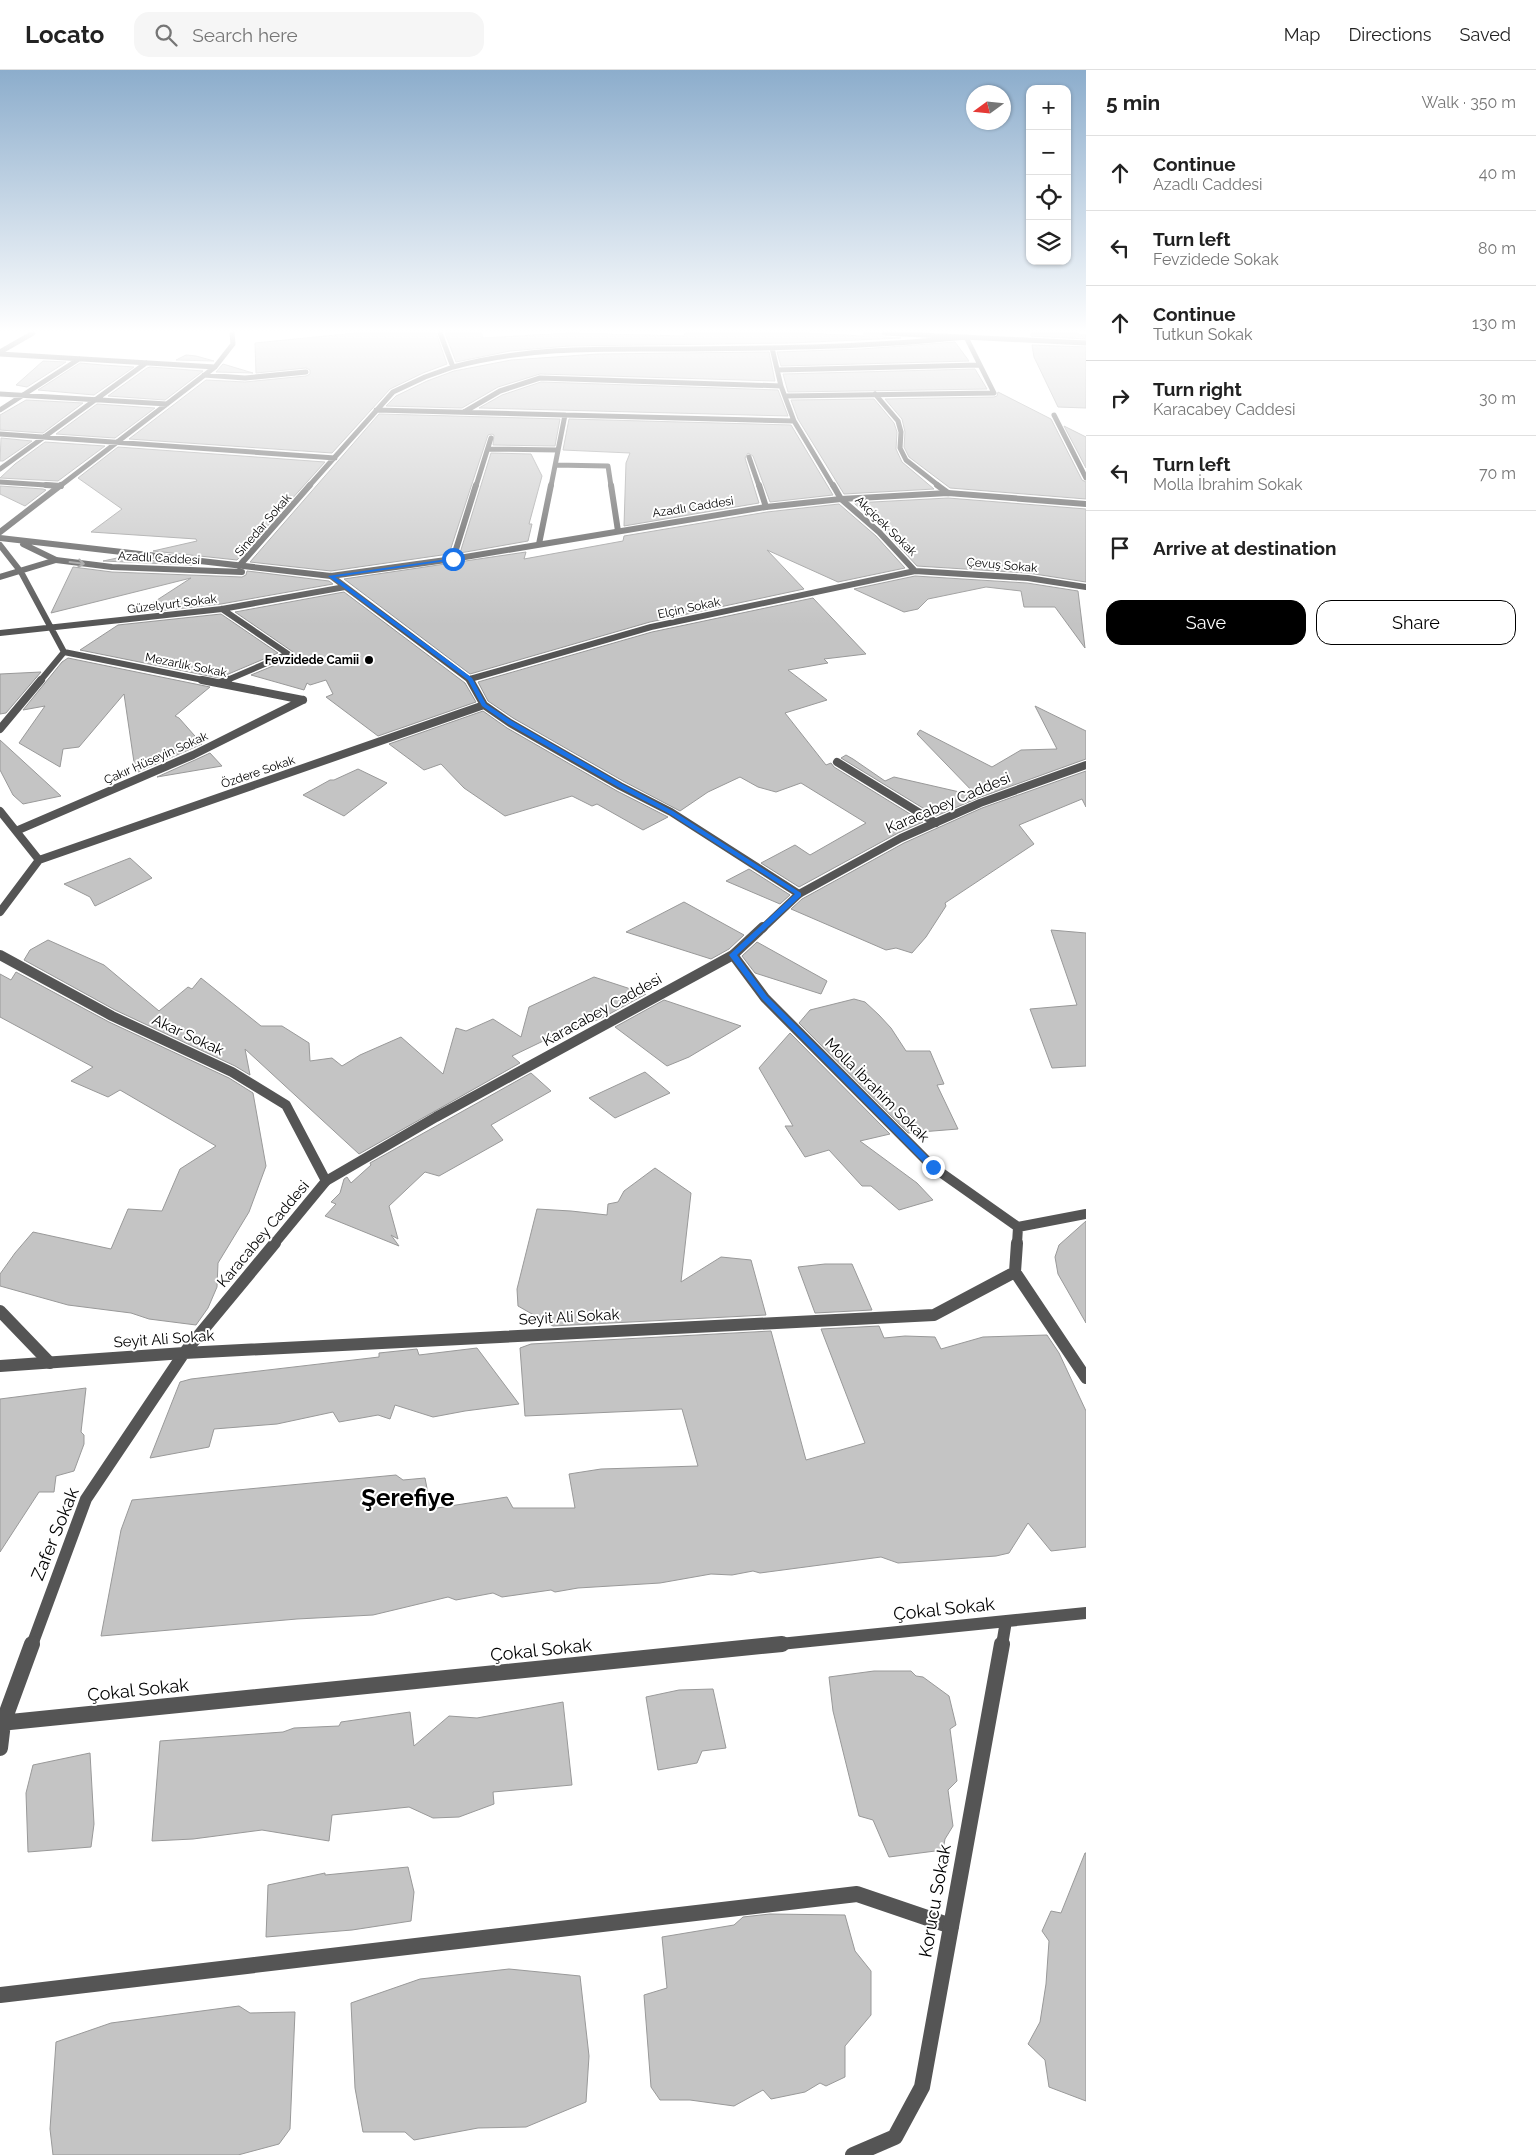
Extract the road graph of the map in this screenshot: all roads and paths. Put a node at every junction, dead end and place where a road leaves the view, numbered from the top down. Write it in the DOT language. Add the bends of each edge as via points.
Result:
graph roads {
  1 [pos="53,430"];
  2 [pos="133,430"];
  3 [pos="359,430"];
  4 [pos="562,430"];
  5 [pos="800,430"];
  6 [pos="901,430"];
  7 [pos="1062,430"];
  8 [pos="0,434"];
  9 [pos="44,437"];
  10 [pos="492,438"];
  11 [pos="118,442"];
  12 [pos="488,449"];
  13 [pos="558,450"];
  14 [pos="335,458"];
  15 [pos="748,458"];
  16 [pos="555,465"];
  17 [pos="0,469"];
  18 [pos="1086,478"];
  19 [pos="0,482"];
  20 [pos="61,486"];
  21 [pos="948,493"];
  22 [pos="841,499"];
  23 [pos="1086,504"];
  24 [pos="766,507"];
  25 [pos="618,531"];
  26 [pos="0,532"];
  27 [pos="0,538"];
  28 [pos="16,540"];
  29 [pos="539,544"];
  30 [pos="0,545"];
  31 [pos="453,559"];
  32 [pos="56,560"];
  33 [pos="239,566"];
  34 [pos="915,571"];
  35 [pos="20,572"];
  36 [pos="307,574"];
  37 [pos="331,576"];
  38 [pos="0,577"];
  39 [pos="345,587"];
  40 [pos="1086,587"];
  41 [pos="222,610"];
  42 [pos="51,629"];
  43 [pos="0,633"];
  44 [pos="64,652"];
  45 [pos="470,679"];
  46 [pos="220,683"];
  47 [pos="303,700"];
  48 [pos="484,705"];
  49 [pos="0,729"];
  50 [pos="836,762"];
  51 [pos="1086,766"];
  52 [pos="0,811"];
  53 [pos="936,823"];
  54 [pos="16,831"];
  55 [pos="39,860"];
  56 [pos="799,894"];
  57 [pos="0,912"];
  58 [pos="0,955"];
  59 [pos="733,955"];
  60 [pos="326,1181"];
  61 [pos="1086,1214"];
  62 [pos="1018,1228"];
  63 [pos="1015,1272"];
  64 [pos="0,1311"];
  65 [pos="184,1353"];
  66 [pos="50,1363"];
  67 [pos="0,1366"];
  68 [pos="1086,1378"];
  69 [pos="1086,1613"];
  70 [pos="1006,1621"];
  71 [pos="2,1723"];
  72 [pos="0,1748"];
  73 [pos="951,1926"];
  74 [pos="0,1994"];
  75 [pos="852,2155"];
  1 -- 9 [label="street"];
  2 -- 11 [label="street"];
  3 -- 14 [label="street, Sinedar Sokak"];
  4 -- 13 [label="street"];
  5 -- 22 [label="street, Akçiçek Sokak"];
  6 -- 21 [label="street" via="898,444 903,457"];
  7 -- 18 [label="street"];
  8 -- 9 [label="street"];
  9 -- 11 [label="street"];
  9 -- 17 [label="street"];
  10 -- 12 [label="street"];
  11 -- 14 [label="street"];
  11 -- 20 [label="street"];
  12 -- 13 [label="street"];
  12 -- 31 [label="street"];
  13 -- 16 [label="street"];
  14 -- 33 [label="street, Sinedar Sokak"];
  15 -- 24 [label="street"];
  16 -- 25 [label="street" via="608,466"];
  16 -- 29 [label="street"];
  19 -- 20 [label="street"];
  20 -- 26 [label="street"];
  21 -- 22 [label="street, Azadlı Caddesi"];
  21 -- 23 [label="street, Azadlı Caddesi"];
  22 -- 24 [label="street, Azadlı Caddesi"];
  22 -- 34 [label="street, Akçiçek Sokak" via="879,532"];
  24 -- 25 [label="street, Azadlı Caddesi"];
  25 -- 29 [label="street, Azadlı Caddesi"];
  27 -- 28 [label="street, Azadlı Caddesi"];
  28 -- 32 [label="street, Azadlı Caddesi"];
  28 -- 33 [label="street, Azadlı Caddesi"];
  29 -- 31 [label="street, Azadlı Caddesi"];
  30 -- 35 [label="street"];
  31 -- 37 [label="street, Azadlı Caddesi"];
  32 -- 35 [label="street"];
  32 -- 36 [label="street, Azadlı Caddesi, one-way" via="188,572"];
  33 -- 36 [label="street, Azadlı Caddesi"];
  34 -- 40 [label="street, Çevuş Sokak" via="1028,578"];
  34 -- 45 [label="street, Elçin Sokak" via="651,627"];
  35 -- 38 [label="street"];
  35 -- 42 [label="street"];
  36 -- 37 [label="street, Azadlı Caddesi"];
  37 -- 39 [label="street"];
  39 -- 41 [label="street, Güzelyurt Sokak"];
  39 -- 45 [label="street"];
  41 -- 42 [label="street, Güzelyurt Sokak"];
  41 -- 46 [label="street" via="288,654"];
  42 -- 43 [label="street, Güzelyurt Sokak"];
  42 -- 44 [label="street"];
  44 -- 46 [label="street, Mezarlık Sokak"];
  44 -- 49 [label="street"];
  45 -- 48 [label="street"];
  46 -- 47 [label="street, Mezarlık Sokak"];
  47 -- 54 [label="street, Çakır Hüseyin Sokak" via="194,755"];
  48 -- 55 [label="street, Özdere Sokak"];
  48 -- 56 [label="street" via="510,723 670,812"];
  50 -- 53 [label="street"];
  51 -- 53 [label="street, Karacabey Caddesi" via="980,803"];
  52 -- 54 [label="street"];
  53 -- 56 [label="street, Karacabey Caddesi" via="901,838"];
  54 -- 55 [label="street"];
  55 -- 57 [label="street"];
  56 -- 59 [label="street, Karacabey Caddesi"];
  58 -- 60 [label="street, Akar Sokak" via="112,1016 232,1072 286,1106"];
  59 -- 60 [label="street, Karacabey Caddesi" via="436,1117"];
  59 -- 62 [label="street, Molla İbrahim Sokak" via="765,998 933,1167"];
  60 -- 65 [label="street, Karacabey Caddesi"];
  61 -- 62 [label="street"];
  62 -- 63 [label="street"];
  63 -- 65 [label="street, Seyit Ali Sokak" via="934,1315"];
  63 -- 68 [label="street"];
  64 -- 66 [label="street"];
  65 -- 66 [label="street, Seyit Ali Sokak"];
  65 -- 71 [label="street, Zafer Sokak" via="86,1500"];
  66 -- 67 [label="street, Seyit Ali Sokak"];
  69 -- 70 [label="street, Çokal Sokak"];
  70 -- 71 [label="street, Çokal Sokak"];
  70 -- 73 [label="street, Korucu Sokak"];
  71 -- 72 [label="street, Zafer Sokak"];
  73 -- 74 [label="street" via="857,1894"];
  73 -- 75 [label="street, Korucu Sokak" via="922,2087 895,2137"];
}
